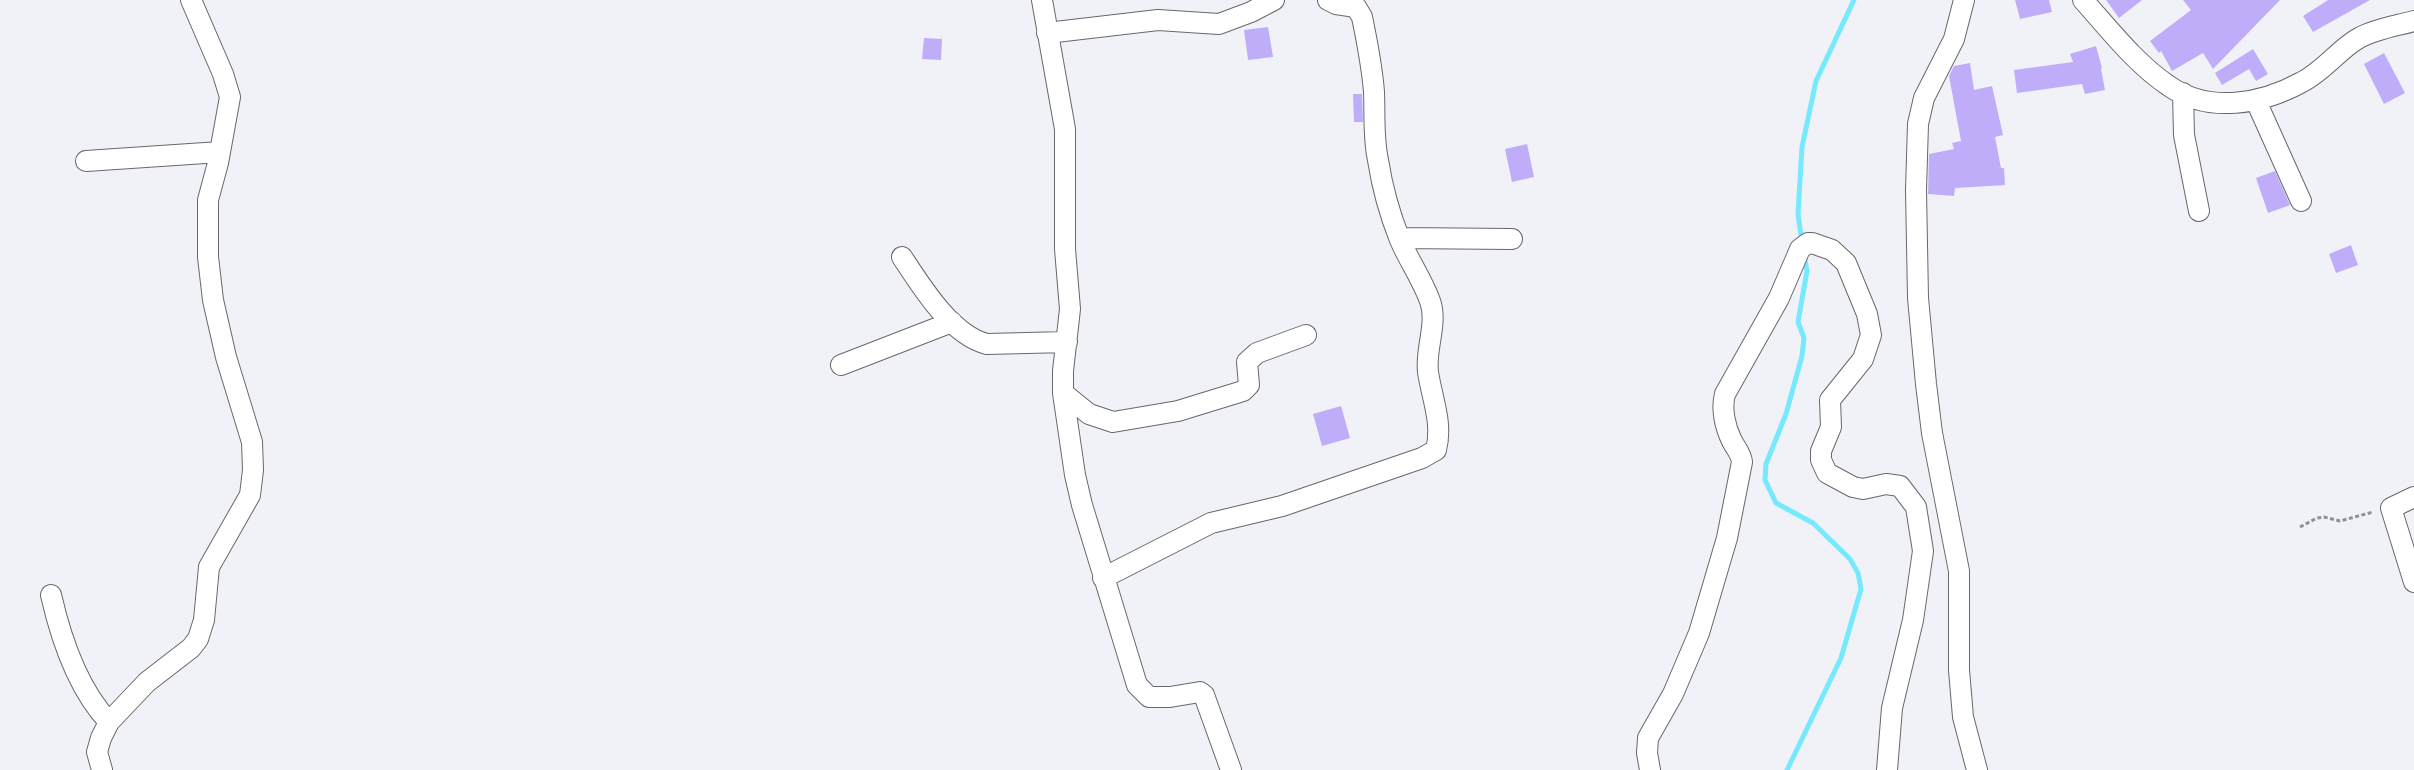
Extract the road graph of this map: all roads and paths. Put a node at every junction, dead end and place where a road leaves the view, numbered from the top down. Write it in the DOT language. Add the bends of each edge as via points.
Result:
graph roads {
  1 [pos="191,0"];
  2 [pos="1042,0"];
  3 [pos="1274,0"];
  4 [pos="1328,0"];
  5 [pos="1964,0"];
  6 [pos="2082,0"];
  7 [pos="2414,22"];
  8 [pos="1047,33"];
  9 [pos="2183,93"];
  10 [pos="2256,101"];
  11 [pos="220,152"];
  12 [pos="86,160"];
  13 [pos="2301,201"];
  14 [pos="2199,211"];
  15 [pos="1400,238"];
  16 [pos="1512,239"];
  17 [pos="902,257"];
  18 [pos="952,322"];
  19 [pos="1306,335"];
  20 [pos="1067,342"];
  21 [pos="841,365"];
  22 [pos="1063,393"];
  23 [pos="2414,497"];
  24 [pos="2391,508"];
  25 [pos="2300,527"];
  26 [pos="1103,578"];
  27 [pos="2414,582"];
  28 [pos="51,594"];
  29 [pos="109,722"];
  30 [pos="102,770"];
  31 [pos="1231,770"];
  32 [pos="1650,770"];
  33 [pos="1887,770"];
  34 [pos="1977,770"];
  1 -- 11 [label="street" via="230,97"];
  2 -- 8 [label="street"];
  3 -- 8 [label="street" via="1219,24 1158,20"];
  4 -- 15 [label="street" via="1356,7 1362,17 1374,90 1377,158"];
  5 -- 34 [label="street" via="1954,39 1924,98 1918,124 1916,200 1918,298 1926,384 1932,433 1959,571 1959,670 1963,717"];
  6 -- 9 [label="street" via="2154,74"];
  7 -- 10 [label="street" via="2358,38 2303,82"];
  8 -- 20 [label="street" via="1065,129 1064,250 1070,309"];
  9 -- 10 [label="street" via="2233,104"];
  9 -- 14 [label="street" via="2184,134"];
  10 -- 13 [label="street"];
  11 -- 12 [label="street"];
  11 -- 29 [label="street" via="208,200 208,257 213,300 226,357 252,442 250,495 209,567 204,620 198,639 147,682"];
  15 -- 16 [label="street"];
  15 -- 26 [label="street" via="1431,308 1427,361 1438,412 1436,450 1422,458 1282,506 1211,523"];
  17 -- 18 [label="street" via="927,295"];
  18 -- 20 [label="street" via="978,342 987,344"];
  18 -- 21 [label="street"];
  19 -- 22 [label="street" via="1250,358 1247,362 1249,384 1243,390 1178,411 1105,421 1089,414"];
  20 -- 22 [label="street"];
  22 -- 26 [label="street" via="1075,476"];
  23 -- 24 [label="street"];
  24 -- 25 [label="path" via="2340,521 2317,518"];
  24 -- 27 [label="street"];
  26 -- 31 [label="street" via="1137,685 1150,697 1200,692 1204,695"];
  28 -- 29 [label="street" via="60,634 70,658"];
  29 -- 30 [label="street" via="97,752"];
  32 -- 33 [label="street" via="1648,738 1673,694 1699,632 1727,538 1742,462 1726,422 1725,394 1779,298 1798,252 1812,243 1832,250 1846,263 1872,335 1863,360 1830,400 1831,427 1820,455 1823,466 1853,487 1900,486 1916,507 1923,551 1913,620 1892,708"];
}
